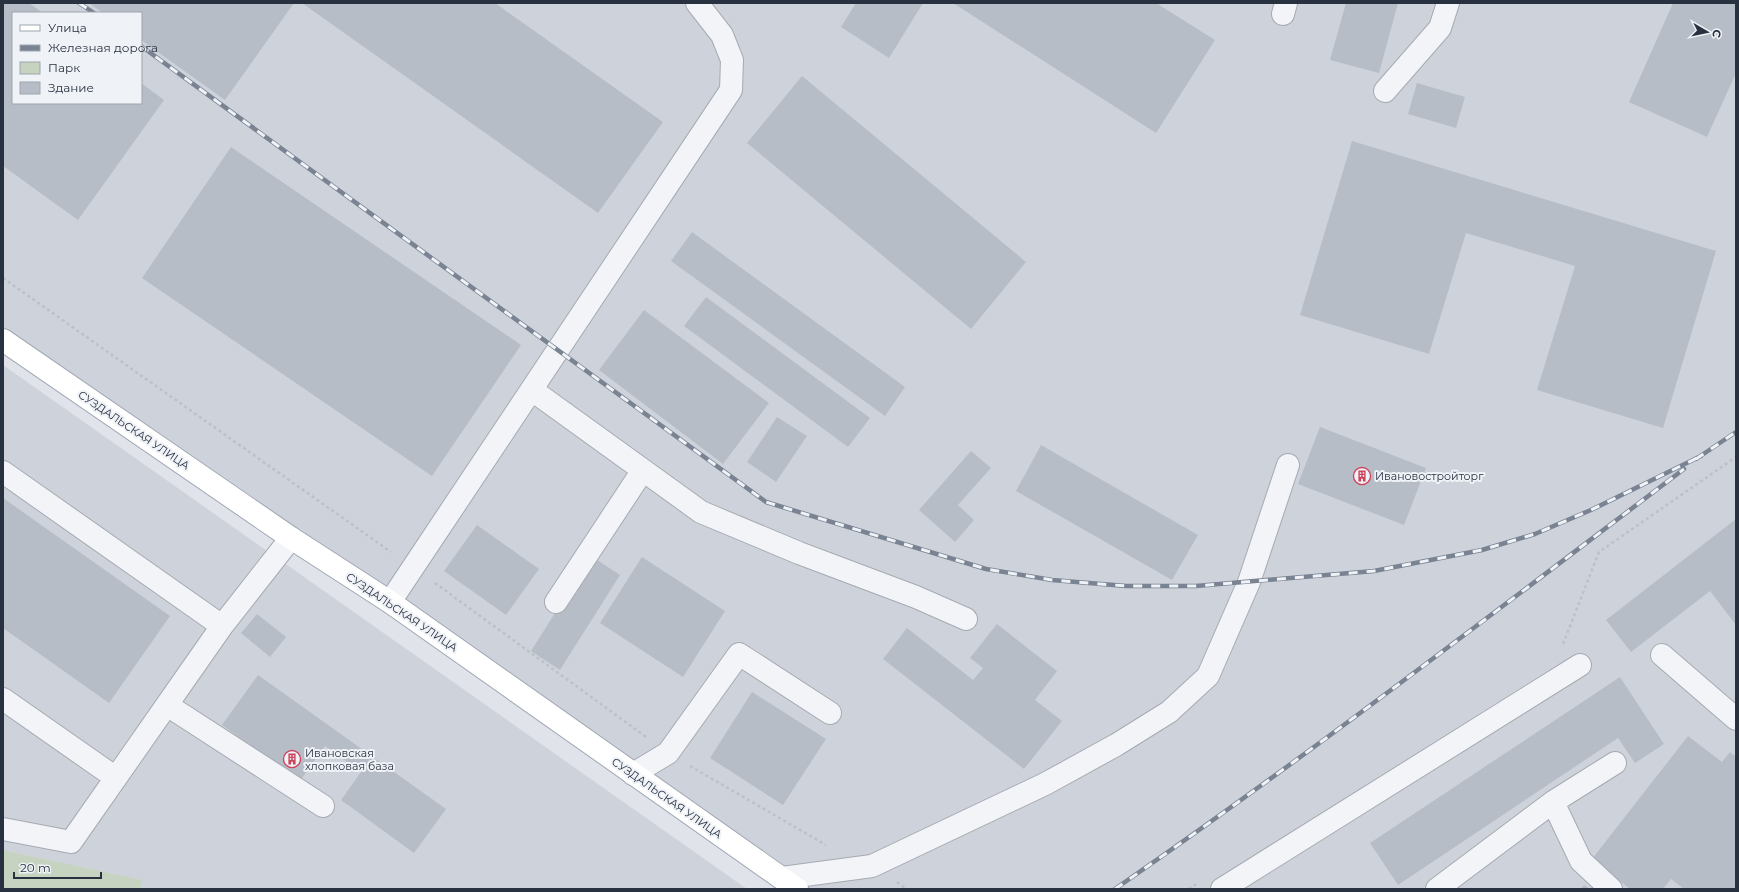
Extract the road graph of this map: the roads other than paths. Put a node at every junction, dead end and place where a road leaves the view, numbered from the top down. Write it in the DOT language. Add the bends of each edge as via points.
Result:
graph roads {
  1 [pos="697,3"];
  2 [pos="1448,3"];
  3 [pos="1385,91"];
  4 [pos="3,340"];
  5 [pos="532,390"];
  6 [pos="1288,465"];
  7 [pos="643,470"];
  8 [pos="3,472"];
  9 [pos="291,538"];
  10 [pos="390,602"];
  11 [pos="556,602"];
  12 [pos="966,619"];
  13 [pos="222,626"];
  14 [pos="1662,655"];
  15 [pos="1580,666"];
  16 [pos="3,699"];
  17 [pos="167,706"];
  18 [pos="830,713"];
  19 [pos="1736,719"];
  20 [pos="1615,763"];
  21 [pos="633,774"];
  22 [pos="116,778"];
  23 [pos="1553,802"];
  24 [pos="323,806"];
  25 [pos="3,829"];
  26 [pos="789,884"];
  27 [pos="1222,889"];
  28 [pos="1437,889"];
  29 [pos="1611,889"];
  1 -- 5 [label="lane" via="722,36 732,60 731,90"];
  2 -- 3 [label="lane" via="1440,28"];
  4 -- 9 [label="main road, СУЗДАЛЬСКАЯ УЛИЦА"];
  5 -- 7 [label="lane"];
  5 -- 10 [label="lane"];
  6 -- 26 [label="lane" via="1249,582 1208,676 1169,712 1116,745 1002,805 872,866"];
  7 -- 11 [label="lane"];
  7 -- 12 [label="lane" via="701,512"];
  8 -- 13 [label="lane"];
  9 -- 10 [label="main road, СУЗДАЛЬСКАЯ УЛИЦА"];
  9 -- 13 [label="lane"];
  10 -- 21 [label="main road, СУЗДАЛЬСКАЯ УЛИЦА"];
  13 -- 17 [label="lane"];
  14 -- 19 [label="lane"];
  15 -- 27 [label="lane"];
  16 -- 22 [label="lane"];
  17 -- 22 [label="lane"];
  17 -- 24 [label="lane"];
  18 -- 21 [label="lane" via="739,654 668,753"];
  20 -- 23 [label="lane"];
  21 -- 26 [label="main road, СУЗДАЛЬСКАЯ УЛИЦА"];
  22 -- 25 [label="lane" via="71,842"];
  23 -- 28 [label="lane"];
  23 -- 29 [label="lane" via="1581,862"];
}
